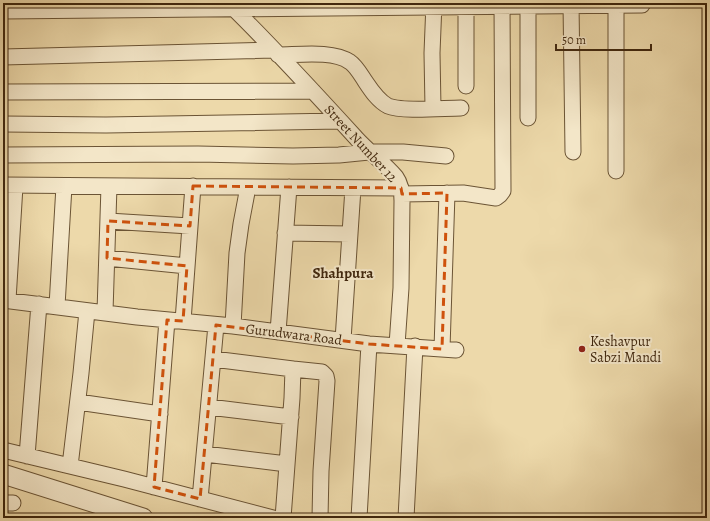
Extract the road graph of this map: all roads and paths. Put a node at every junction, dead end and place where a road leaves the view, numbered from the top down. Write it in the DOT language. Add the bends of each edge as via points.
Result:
graph roads {
  1 [pos="528,4"];
  2 [pos="571,4"];
  3 [pos="616,4"];
  4 [pos="434,5"];
  5 [pos="466,5"];
  6 [pos="502,5"];
  7 [pos="642,5"];
  8 [pos="231,6"];
  9 [pos="3,11"];
  10 [pos="276,52"];
  11 [pos="3,57"];
  12 [pos="466,86"];
  13 [pos="313,91"];
  14 [pos="3,92"];
  15 [pos="433,108"];
  16 [pos="461,108"];
  17 [pos="528,118"];
  18 [pos="340,121"];
  19 [pos="3,124"];
  20 [pos="369,152"];
  21 [pos="573,152"];
  22 [pos="3,155"];
  23 [pos="446,156"];
  24 [pos="616,171"];
  25 [pos="9,185"];
  26 [pos="64,186"];
  27 [pos="109,186"];
  28 [pos="193,186"];
  29 [pos="248,186"];
  30 [pos="289,187"];
  31 [pos="353,188"];
  32 [pos="401,191"];
  33 [pos="447,193"];
  34 [pos="108,221"];
  35 [pos="190,226"];
  36 [pos="285,233"];
  37 [pos="350,234"];
  38 [pos="7,248"];
  39 [pos="107,258"];
  40 [pos="187,266"];
  41 [pos="5,300"];
  42 [pos="39,304"];
  43 [pos="57,306"];
  44 [pos="87,311"];
  45 [pos="105,312"];
  46 [pos="167,320"];
  47 [pos="183,322"];
  48 [pos="216,325"];
  49 [pos="233,326"];
  50 [pos="278,332"];
  51 [pos="343,340"];
  52 [pos="369,344"];
  53 [pos="397,345"];
  54 [pos="415,346"];
  55 [pos="213,359"];
  56 [pos="293,369"];
  57 [pos="78,402"];
  58 [pos="209,406"];
  59 [pos="160,414"];
  60 [pos="291,417"];
  61 [pos="3,450"];
  62 [pos="205,454"];
  63 [pos="27,456"];
  64 [pos="287,464"];
  65 [pos="70,466"];
  66 [pos="3,474"];
  67 [pos="154,487"];
  68 [pos="200,499"];
  69 [pos="142,518"];
  70 [pos="273,518"];
  71 [pos="283,518"];
  72 [pos="320,518"];
  73 [pos="359,518"];
  74 [pos="406,518"];
  1 -- 2 [label="street"];
  1 -- 6 [label="street"];
  1 -- 17 [label="street"];
  2 -- 3 [label="street"];
  2 -- 21 [label="street"];
  3 -- 7 [label="street"];
  3 -- 24 [label="street"];
  4 -- 5 [label="street"];
  4 -- 8 [label="street"];
  4 -- 15 [label="street"];
  5 -- 6 [label="street"];
  5 -- 12 [label="street"];
  6 -- 33 [label="street" via="503,191 496,198"];
  8 -- 9 [label="street"];
  8 -- 10 [label="street, Street Number 12"];
  10 -- 11 [label="street"];
  10 -- 13 [label="street, Street Number 12"];
  10 -- 15 [label="street" via="337,56 351,63 375,94 388,106 408,109"];
  13 -- 14 [label="street"];
  13 -- 18 [label="street, Street Number 12"];
  15 -- 16 [label="street"];
  18 -- 19 [label="street"];
  18 -- 20 [label="street, Street Number 12"];
  20 -- 22 [label="street" via="293,156"];
  20 -- 23 [label="street"];
  20 -- 32 [label="street, Street Number 12" via="388,168 397,179"];
  25 -- 26 [label="street"];
  25 -- 38 [label="street"];
  26 -- 27 [label="street"];
  26 -- 43 [label="street"];
  27 -- 28 [label="street"];
  27 -- 34 [label="street"];
  28 -- 29 [label="street"];
  28 -- 35 [label="street"];
  29 -- 30 [label="street"];
  29 -- 49 [label="street" via="237,253"];
  30 -- 31 [label="street"];
  30 -- 36 [label="street"];
  31 -- 32 [label="street"];
  31 -- 37 [label="street"];
  32 -- 33 [label="street"];
  32 -- 53 [label="street, Street Number 12" via="401,288"];
  33 -- 54 [label="street, Gurudwara Road" via="449,349"];
  34 -- 35 [label="street"];
  34 -- 39 [label="street"];
  35 -- 40 [label="street"];
  36 -- 37 [label="street"];
  36 -- 50 [label="street"];
  37 -- 51 [label="street"];
  38 -- 41 [label="street"];
  39 -- 40 [label="street"];
  39 -- 45 [label="street"];
  40 -- 47 [label="street"];
  41 -- 42 [label="street, Gurudwara Road"];
  42 -- 43 [label="street, Gurudwara Road"];
  42 -- 63 [label="street"];
  43 -- 44 [label="street, Gurudwara Road"];
  44 -- 45 [label="street, Gurudwara Road"];
  44 -- 57 [label="street"];
  45 -- 46 [label="street, Gurudwara Road"];
  46 -- 47 [label="street, Gurudwara Road"];
  46 -- 59 [label="street"];
  47 -- 48 [label="street, Gurudwara Road"];
  48 -- 49 [label="street, Gurudwara Road"];
  48 -- 55 [label="street"];
  49 -- 50 [label="street, Gurudwara Road"];
  50 -- 51 [label="street, Gurudwara Road"];
  51 -- 52 [label="street, Gurudwara Road"];
  52 -- 53 [label="street, Gurudwara Road"];
  52 -- 73 [label="street"];
  53 -- 54 [label="street, Gurudwara Road"];
  54 -- 74 [label="street"];
  55 -- 56 [label="street"];
  55 -- 58 [label="street"];
  56 -- 60 [label="street"];
  56 -- 72 [label="street" via="322,372 327,381"];
  57 -- 59 [label="street"];
  57 -- 65 [label="street"];
  58 -- 60 [label="street"];
  58 -- 62 [label="street"];
  59 -- 67 [label="street"];
  60 -- 64 [label="street"];
  61 -- 63 [label="street"];
  62 -- 64 [label="street"];
  62 -- 68 [label="street"];
  63 -- 65 [label="street"];
  64 -- 71 [label="street"];
  65 -- 67 [label="street"];
  66 -- 69 [label="street"];
  67 -- 68 [label="street"];
  68 -- 70 [label="street"];
}
